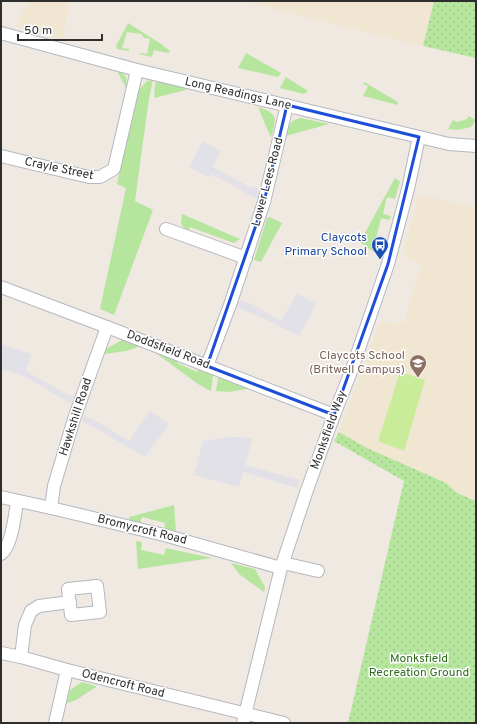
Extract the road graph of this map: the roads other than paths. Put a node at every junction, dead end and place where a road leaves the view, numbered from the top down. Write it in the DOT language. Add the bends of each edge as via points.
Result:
graph roads {
  1 [pos="1,33"];
  2 [pos="137,70"];
  3 [pos="287,106"];
  4 [pos="419,137"];
  5 [pos="476,146"];
  6 [pos="1,156"];
  7 [pos="166,229"];
  8 [pos="246,258"];
  9 [pos="1,287"];
  10 [pos="107,327"];
  11 [pos="207,366"];
  12 [pos="334,415"];
  13 [pos="1,497"];
  14 [pos="17,501"];
  15 [pos="51,508"];
  16 [pos="1,554"];
  17 [pos="282,565"];
  18 [pos="318,571"];
  19 [pos="70,602"];
  20 [pos="1,653"];
  21 [pos="21,657"];
  22 [pos="67,670"];
  23 [pos="244,718"];
  24 [pos="54,723"];
  25 [pos="284,723"];
  1 -- 2 [label="street, Long Readings Lane"];
  2 -- 3 [label="street, Long Readings Lane"];
  2 -- 6 [label="street, Crayle Street" via="114,169 100,178"];
  3 -- 4 [label="street, Long Readings Lane"];
  3 -- 8 [label="street, Lower Lees Road" via="264,202"];
  4 -- 5 [label="street, Long Readings Lane" via="449,144"];
  4 -- 12 [label="street, Monksfield Way" via="388,264"];
  7 -- 8 [label="street"];
  8 -- 11 [label="street, Lower Lees Road"];
  9 -- 10 [label="street, Doddsfield Road"];
  10 -- 11 [label="street, Doddsfield Road"];
  10 -- 15 [label="street, Hawkshill Road" via="74,419 54,486"];
  11 -- 12 [label="street, Doddsfield Road"];
  12 -- 17 [label="street, Monksfield Way"];
  13 -- 14 [label="street, Bromycroft Road"];
  14 -- 15 [label="street, Bromycroft Road"];
  14 -- 16 [label="street" via="9,542 5,552"];
  15 -- 17 [label="street, Bromycroft Road"];
  17 -- 18 [label="street, Bromycroft Road"];
  17 -- 23 [label="street, Monksfield Way"];
  19 -- 21 [label="street" via="39,606 31,611 25,625"];
  20 -- 21 [label="street, Odencroft Road"];
  21 -- 22 [label="street, Odencroft Road"];
  22 -- 23 [label="street, Odencroft Road" via="188,700"];
  22 -- 24 [label="street"];
  23 -- 25 [label="street, Odencroft Road"];
}
